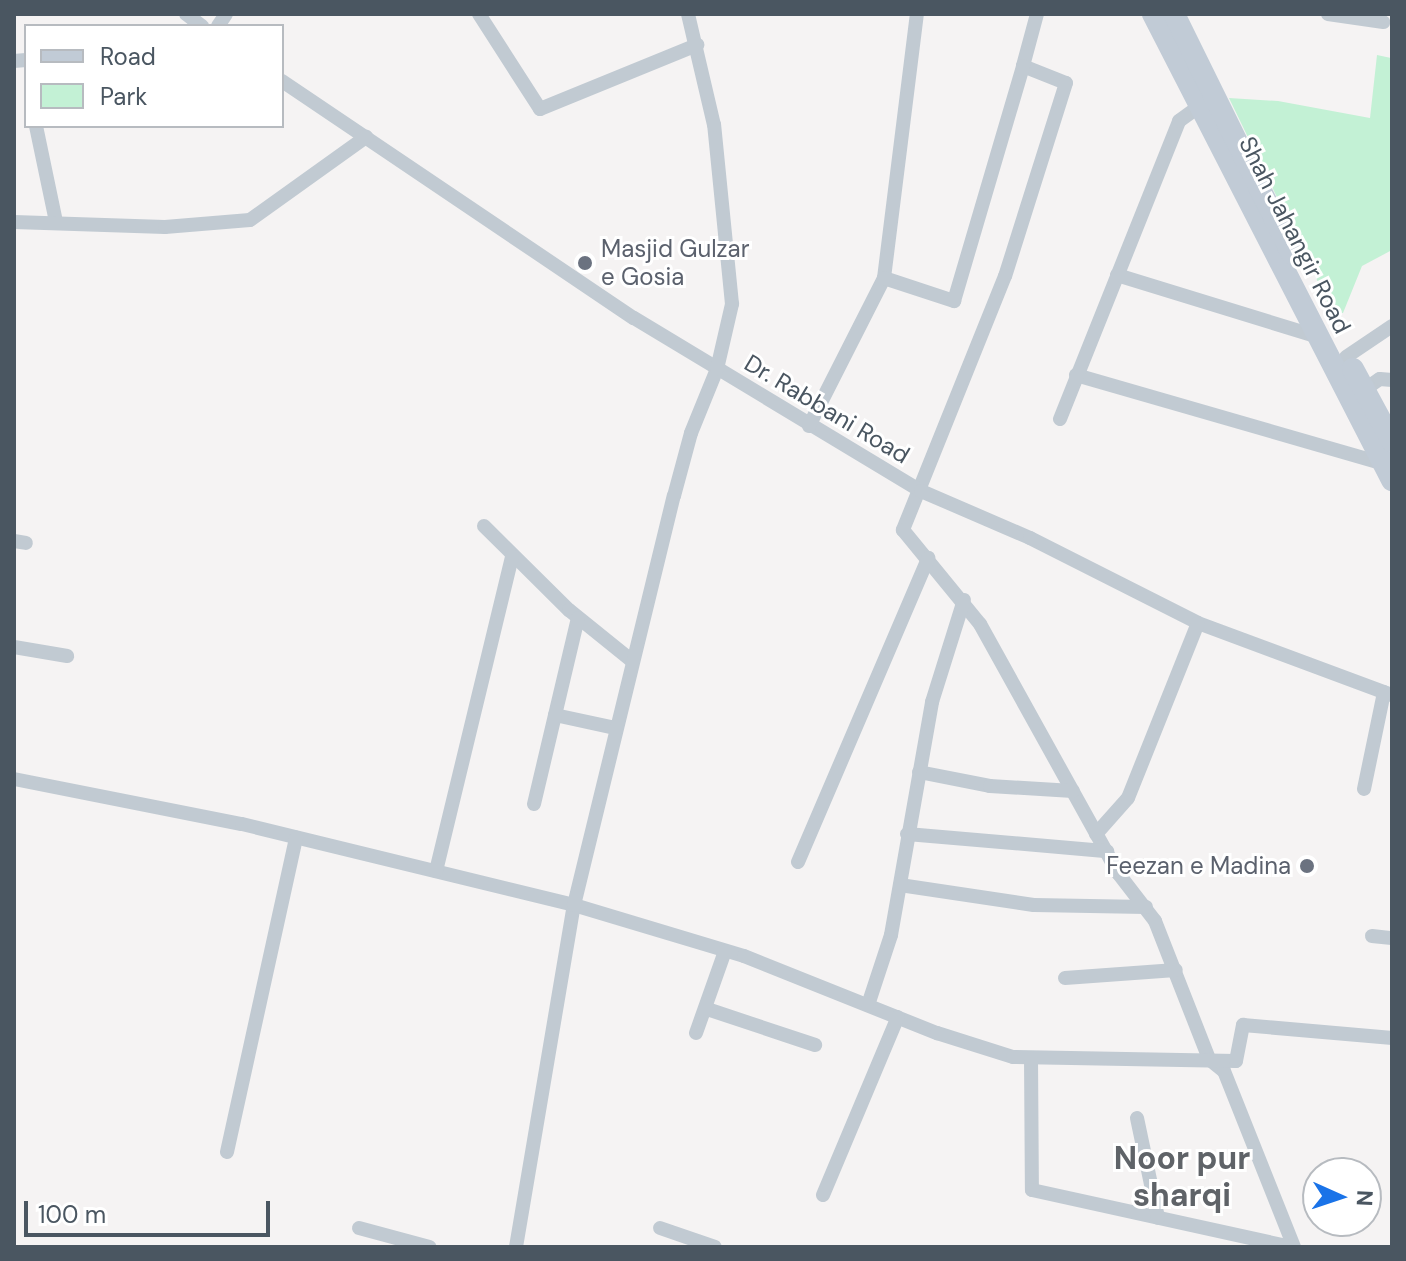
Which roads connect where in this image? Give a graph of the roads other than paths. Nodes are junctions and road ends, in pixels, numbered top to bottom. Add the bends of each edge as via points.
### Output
1 (479, 14) edge
2 (688, 14) edge
3 (917, 14) edge
4 (1037, 14) edge
5 (1153, 14) edge
6 (1174, 14) edge
7 (1328, 14) edge
8 (1383, 22) dead end
9 (697, 45) junction
10 (1023, 66) junction
11 (284, 82) edge
12 (1200, 106) junction
13 (36, 128) edge
14 (366, 137) junction
15 (14, 222) edge
16 (56, 222) junction
17 (1117, 275) junction
18 (884, 278) junction
19 (1392, 326) edge
20 (1319, 337) junction
21 (1346, 357) junction
22 (717, 369) junction
23 (1076, 375) junction
24 (1392, 380) edge
25 (1364, 390) junction
26 (1060, 419) dead end
27 (809, 426) junction
28 (1392, 441) edge
29 (1388, 472) edge
30 (921, 491) junction
31 (484, 526) dead end
32 (512, 556) junction
33 (928, 558) junction
34 (964, 600) junction
35 (578, 618) junction
36 (1198, 623) junction
37 (14, 647) edge
38 (67, 656) dead end
39 (631, 660) junction
40 (1388, 693) edge
41 (555, 715) junction
42 (615, 728) junction
43 (919, 772) junction
44 (14, 779) edge
45 (1364, 789) dead end
46 (1073, 791) junction
47 (534, 804) dead end
48 (907, 834) junction
49 (1096, 834) junction
50 (296, 837) junction
51 (1107, 851) junction
52 (798, 862) dead end
53 (436, 871) junction
54 (900, 885) junction
55 (574, 905) junction
56 (1146, 907) junction
57 (1372, 936) dead end
58 (1392, 938) edge
59 (725, 951) junction
60 (1176, 970) junction
61 (1065, 978) dead end
62 (868, 1005) junction
63 (707, 1009) junction
64 (898, 1017) junction
65 (696, 1033) dead end
66 (1392, 1038) edge
67 (815, 1045) dead end
68 (1031, 1058) junction
69 (1209, 1059) junction
70 (1137, 1118) dead end
71 (227, 1152) dead end
72 (823, 1195) dead end
73 (1158, 1218) junction
74 (359, 1228) dead end
75 (660, 1228) dead end
76 (1223, 1240) edge
77 (430, 1247) edge
78 (516, 1247) edge
79 (715, 1247) edge
80 (1293, 1247) edge

1 - 9 street via 540,109
2 - 9 street
3 - 18 street
4 - 10 street
5 - 12 street, Shah Jahangir Road
6 - 21 street, Shah Jahangir Road
7 - 8 street
9 - 22 street via 729,239 732,304
10 - 18 street via 954,301
10 - 30 street via 1066,83 1005,276
11 - 14 street, Dr. Rabbani Road
12 - 17 street via 1179,121
12 - 20 street, Shah Jahangir Road
13 - 16 street
14 - 16 street via 250,220 165,227
14 - 22 street, Dr. Rabbani Road
15 - 16 street
17 - 20 street
17 - 23 street
18 - 27 street
19 - 21 street
20 - 29 street, Shah Jahangir Road
21 - 25 street, Shah Jahangir Road
22 - 27 street, Dr. Rabbani Road
22 - 39 street via 691,433
23 - 26 street
23 - 29 street
24 - 25 street via 1380,379
25 - 28 street, Shah Jahangir Road
27 - 30 street, Dr. Rabbani Road
30 - 33 street via 903,530
30 - 36 street, Dr. Rabbani Road via 1030,538
31 - 32 street
32 - 35 street
32 - 53 street
33 - 34 street
33 - 52 street
34 - 43 street via 932,702
34 - 46 street
35 - 39 street
35 - 41 street
36 - 40 street, Dr. Rabbani Road
36 - 49 street via 1128,798
37 - 38 street
39 - 42 street
40 - 45 street
41 - 42 street
41 - 47 street
42 - 55 street
43 - 46 street via 990,786
43 - 48 street
44 - 50 street
46 - 49 street
48 - 51 street
48 - 54 street
49 - 51 street
50 - 53 street
50 - 71 street
51 - 56 street
53 - 55 street
54 - 56 street via 1034,905
54 - 62 street
55 - 59 street
55 - 78 street
56 - 60 street
57 - 58 street
59 - 62 street
59 - 63 street
60 - 61 street
60 - 69 street
62 - 64 street
63 - 65 street
63 - 67 street
64 - 68 street via 1013,1057
64 - 72 street
66 - 69 street via 1243,1025 1238,1060
68 - 69 street
68 - 73 street via 1032,1190
69 - 80 street via 1224,1071
70 - 73 street
73 - 76 street
74 - 77 street
75 - 79 street
76 - 80 street

